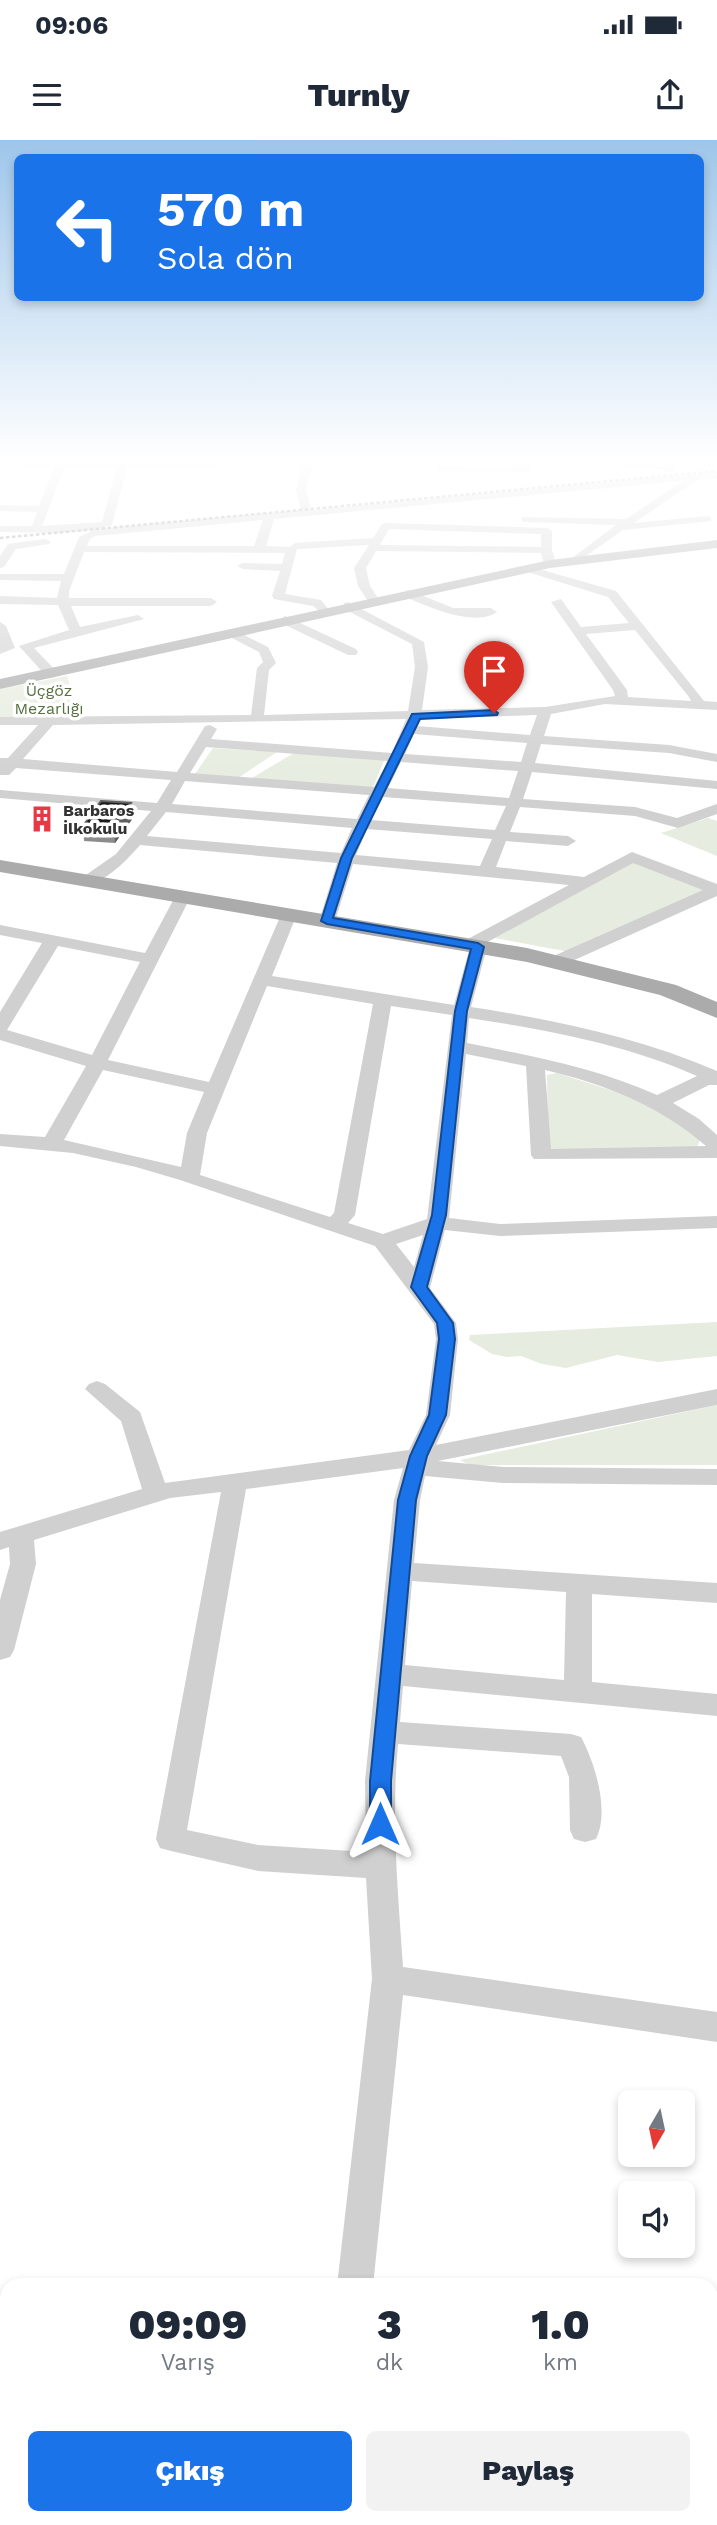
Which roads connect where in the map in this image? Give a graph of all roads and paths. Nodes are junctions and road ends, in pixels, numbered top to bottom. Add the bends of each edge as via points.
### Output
1 (72, 568) edge
2 (286, 568) edge
3 (360, 568) edge
4 (528, 569) joint
5 (0, 577) edge
6 (68, 578) junction
7 (409, 594) junction
8 (0, 600) edge
9 (374, 601) junction
10 (211, 602) dead end
11 (557, 602) dead end
12 (63, 603) junction
13 (348, 606) junction
14 (324, 611) junction
15 (491, 612) dead end
16 (138, 619) dead end
17 (285, 620) junction
18 (0, 626) edge
19 (639, 626) junction
20 (577, 631) junction
21 (76, 632) junction
22 (232, 633) junction
23 (25, 646) junction
24 (4, 649) edge
25 (352, 652) dead end
26 (52, 674) junction
27 (0, 684) edge
28 (622, 700) junction
29 (699, 706) junction
30 (717, 706) edge
31 (545, 711) junction
32 (257, 719) junction
33 (216, 720) junction
34 (0, 722) edge
35 (48, 722) junction
36 (414, 723) junction
37 (535, 739) junction
38 (202, 743) junction
39 (294, 749) junction
40 (396, 757) junction
41 (717, 758) edge
42 (6, 763) edge
43 (525, 766) junction
44 (0, 777) edge
45 (180, 777) junction
46 (715, 780) edge
47 (237, 782) junction
48 (379, 793) junction
49 (0, 794) edge
50 (514, 804) junction
51 (162, 807) junction
52 (713, 813) edge
53 (362, 824) junction
54 (501, 836) junction
55 (136, 840) junction
56 (568, 841) dead end
57 (346, 858) junction
58 (3, 870) edge
59 (486, 871) junction
60 (89, 880) junction
61 (587, 881) junction
62 (183, 896) junction
63 (289, 914) junction
64 (327, 921) junction
65 (0, 930) edge
66 (53, 940) junction
67 (474, 946) junction
68 (150, 959) junction
69 (555, 962) junction
70 (261, 981) junction
71 (383, 999) junction
72 (717, 1010) edge
73 (461, 1011) junction
74 (0, 1027) edge
75 (0, 1034) edge
76 (457, 1047) junction
77 (535, 1062) junction
78 (97, 1063) junction
79 (717, 1079) edge
80 (215, 1089) junction
81 (659, 1102) junction
82 (0, 1131) edge
83 (0, 1140) edge
84 (31, 1140) junction
85 (52, 1143) junction
86 (717, 1145) edge
87 (717, 1152) edge
88 (190, 1176) junction
89 (717, 1222) edge
90 (437, 1223) junction
91 (335, 1224) junction
92 (383, 1241) junction
93 (419, 1287) junction
94 (97, 1389) dead end
95 (717, 1397) edge
96 (417, 1461) junction
97 (717, 1477) edge
98 (235, 1482) junction
99 (156, 1494) junction
100 (10, 1538) edge
101 (400, 1571) junction
102 (579, 1583) junction
103 (717, 1593) edge
104 (0, 1650) edge
105 (390, 1674) junction
106 (578, 1692) junction
107 (717, 1705) edge
108 (385, 1732) junction
109 (585, 1830) dead end
110 (381, 1866) junction
111 (388, 1979) junction
112 (717, 2026) edge
113 (356, 2278) edge

1 - 6 street
2 - 14 street via 278,596 317,603
3 - 9 street
4 - 7 main road
4 - 19 street via 612,594
5 - 6 street
6 - 12 street
7 - 9 main road
7 - 15 street via 451,612
8 - 12 street
9 - 13 main road
10 - 12 street
11 - 20 street
12 - 21 street
13 - 14 main road
13 - 36 street via 418,642 423,664
14 - 17 main road
16 - 21 street
17 - 22 main road
17 - 25 street
18 - 24 street
19 - 20 street
19 - 29 street
20 - 28 street
21 - 23 street
22 - 26 main road
22 - 32 street via 264,650 270,663 263,668
23 - 24 street
23 - 26 street
26 - 27 main road
28 - 29 street
28 - 31 street via 592,700
29 - 30 street
31 - 36 street
31 - 37 street
32 - 33 street
32 - 36 street
33 - 35 street
33 - 38 street
34 - 35 street
35 - 42 street
36 - 37 street
36 - 40 street
37 - 41 street via 670,749
37 - 43 street
38 - 39 street
38 - 45 street
39 - 40 street
39 - 47 street
40 - 43 street
40 - 48 street
42 - 44 street
42 - 45 street
43 - 46 street
43 - 50 street
45 - 47 street
45 - 51 street
47 - 48 street
48 - 50 street
48 - 53 street
49 - 51 street
50 - 52 street via 635,812 678,824
50 - 54 street
51 - 53 street
51 - 55 street
53 - 54 street
53 - 57 street
54 - 56 street
54 - 59 street
55 - 57 street
55 - 60 street via 122,858
57 - 59 street
57 - 64 street
58 - 60 main road
59 - 61 street
60 - 62 main road
61 - 67 street
61 - 69 street via 632,857 717,890
62 - 63 main road
62 - 68 street
63 - 64 main road
63 - 70 street
64 - 67 main road
65 - 66 street
66 - 68 street
66 - 74 street
67 - 69 main road
67 - 73 street
68 - 78 street
69 - 72 main road via 668,990
70 - 71 street
70 - 80 street
71 - 73 street
71 - 91 street via 344,1214
73 - 76 street
73 - 79 street via 531,1020 603,1037
75 - 78 street
76 - 77 street
76 - 90 street
77 - 81 street
77 - 87 street via 541,1155
78 - 80 street
78 - 85 street
79 - 81 street
80 - 88 street via 197,1133
81 - 86 street
82 - 84 street
83 - 84 street
84 - 85 street
85 - 88 street
88 - 91 street
89 - 90 street via 500,1230
90 - 92 street
90 - 93 street
91 - 92 street
92 - 93 street
93 - 96 street via 445,1323 447,1339 438,1415
94 - 99 street via 132,1418
95 - 96 street
96 - 97 street via 503,1475
96 - 98 street
96 - 101 street via 407,1500
98 - 99 street
98 - 110 street via 171,1839 258,1858
99 - 100 street
100 - 104 street via 23,1564
101 - 102 street
101 - 105 street
102 - 103 street
102 - 106 street
105 - 106 street
105 - 108 street
106 - 107 street
108 - 109 street via 571,1745 584,1777
108 - 110 street via 380,1781
110 - 111 street
111 - 112 street
111 - 113 street

